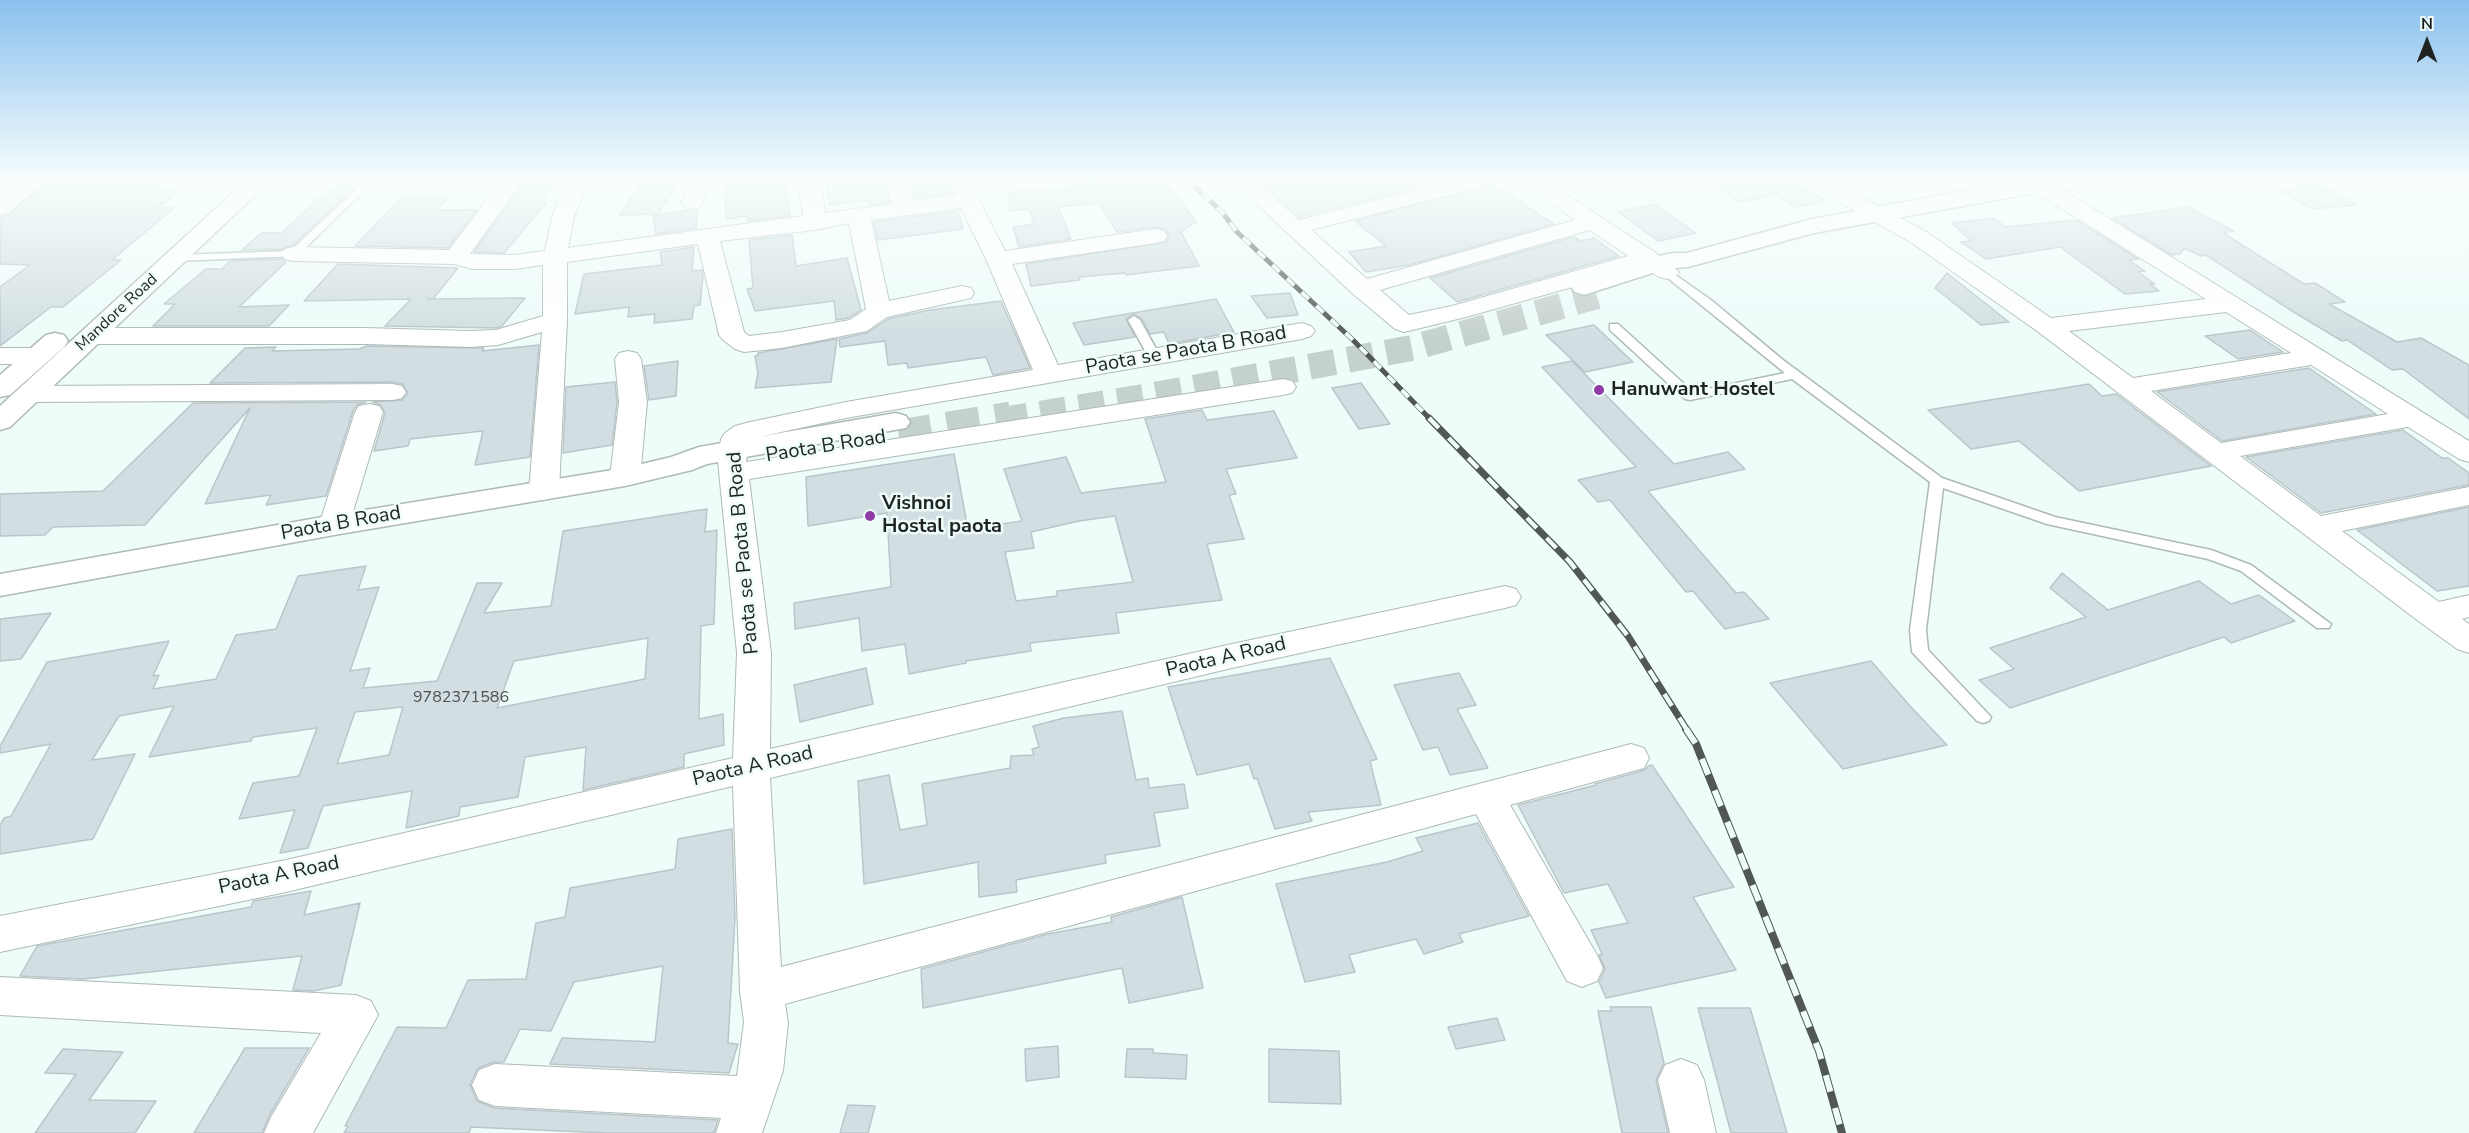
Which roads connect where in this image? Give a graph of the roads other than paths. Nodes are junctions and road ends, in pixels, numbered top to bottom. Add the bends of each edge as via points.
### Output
1 (173, 233) edge
2 (204, 233) edge
3 (315, 233) edge
4 (474, 233) edge
5 (560, 233) edge
6 (740, 233) edge
7 (862, 233) edge
8 (986, 233) edge
9 (1299, 233) edge
10 (1556, 233) edge
11 (1613, 233) edge
12 (1785, 233) edge
13 (1911, 233) edge
14 (2116, 233) edge
15 (1156, 236) dead end
16 (708, 237) junction
17 (293, 254) junction
18 (456, 257) junction
19 (555, 257) junction
20 (177, 258) junction
21 (998, 259) junction
22 (1665, 263) junction
23 (1361, 288) junction
24 (1591, 291) tunnel mouth
25 (962, 293) dead end
26 (2229, 304) junction
27 (879, 311) junction
28 (555, 320) junction
29 (1134, 320) dead end
30 (2046, 326) junction
31 (1614, 327) dead end
32 (1302, 331) dead end
33 (93, 336) junction
34 (0, 356) edge
35 (38, 356) junction
36 (1154, 356) junction
37 (2315, 357) junction
38 (628, 359) dead end
39 (1049, 375) junction
40 (1794, 375) junction
41 (1283, 387) dead end
42 (2127, 387) junction
43 (0, 389) edge
44 (393, 392) dead end
45 (30, 394) junction
46 (369, 412) dead end
47 (2413, 418) junction
48 (0, 422) edge
49 (897, 429) tunnel mouth
50 (2217, 452) junction
51 (2469, 453) edge
52 (732, 461) junction
53 (625, 477) junction
54 (1937, 481) junction
55 (544, 491) junction
56 (2469, 496) edge
57 (334, 525) junction
58 (2317, 526) junction
59 (0, 585) edge
60 (1505, 597) dead end
61 (2469, 606) edge
62 (2433, 615) junction
63 (2323, 624) dead end
64 (2469, 641) edge
65 (1983, 717) dead end
66 (1631, 758) dead end
67 (751, 768) junction
68 (1486, 797) junction
69 (0, 934) edge
70 (1582, 968) dead end
71 (761, 992) junction
72 (0, 996) edge
73 (1681, 1080) dead end
74 (495, 1085) dead end
75 (745, 1115) edge
76 (287, 1133) edge
77 (1693, 1133) edge

1 - 35 main road, Mandore Road
2 - 20 main road, Mandore Road
3 - 17 lane
4 - 18 street
5 - 19 street
6 - 16 street
7 - 27 street
8 - 21 street
9 - 23 street
10 - 23 street
11 - 22 street
12 - 22 main road
13 - 30 street
14 - 26 street
15 - 21 street
16 - 19 street
16 - 27 street via 732,335 744,344 858,326
17 - 18 street
17 - 20 lane
18 - 19 street via 472,262
19 - 28 street
20 - 33 main road, Mandore Road
21 - 39 street
22 - 23 street via 1404,324
22 - 24 main road
22 - 40 lane
25 - 27 street
26 - 30 street
26 - 37 street
28 - 33 street via 498,337 470,339
28 - 55 street
29 - 36 lane
30 - 42 street
31 - 40 lane via 1690,396
32 - 36 street, Paota se Paota B Road
33 - 45 main road, Mandore Road
34 - 35 street
35 - 43 main road, Mandore Road
36 - 39 street, Paota se Paota B Road
37 - 42 street
37 - 47 street
38 - 53 street via 633,402
39 - 52 street, Paota se Paota B Road via 846,410 745,432 735,439
40 - 54 lane
41 - 52 street via 946,438
42 - 50 street
44 - 45 street
45 - 48 main road, Mandore Road
46 - 57 street
47 - 50 street
47 - 51 street
49 - 52 main road, Paota B Road
50 - 58 street
52 - 53 main road, Paota B Road via 681,464
52 - 67 street, Paota se Paota B Road via 754,653
53 - 55 main road, Paota B Road
54 - 63 lane via 2052,521 2211,555 2246,568
54 - 65 lane via 1918,630 1920,652
55 - 57 main road, Paota B Road
56 - 58 street
57 - 59 main road, Paota B Road
58 - 62 street
60 - 67 street, Paota A Road
61 - 62 street
62 - 64 street
66 - 68 street
67 - 69 street, Paota A Road via 286,876
67 - 71 street, Paota se Paota B Road
68 - 70 street
68 - 71 street
71 - 75 street, Paota se Paota B Road via 766,1022 761,1071
72 - 76 street via 356,1015
73 - 77 street
74 - 75 street

